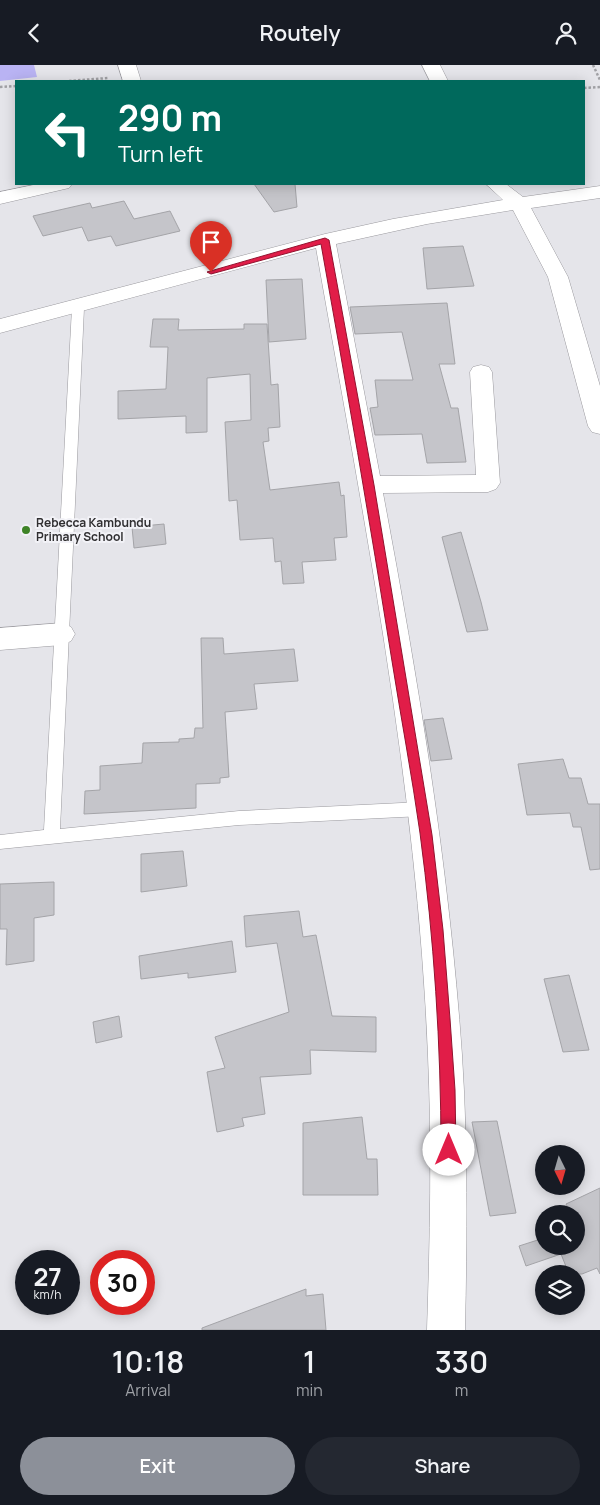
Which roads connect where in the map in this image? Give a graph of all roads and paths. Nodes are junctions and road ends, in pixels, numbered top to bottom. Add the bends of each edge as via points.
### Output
1 (431, 65) edge
2 (593, 65) edge
3 (130, 74) edge
4 (78, 80) edge
5 (439, 80) edge
6 (600, 80) edge
7 (15, 85) edge
8 (0, 87) edge
9 (600, 87) edge
10 (585, 88) edge
11 (58, 185) edge
12 (497, 185) edge
13 (600, 191) edge
14 (0, 198) edge
15 (519, 204) junction
16 (325, 240) junction
17 (78, 308) junction
18 (0, 327) edge
19 (481, 372) dead end
20 (600, 426) edge
21 (369, 485) junction
22 (62, 634) junction
23 (0, 639) edge
24 (422, 809) junction
25 (52, 837) junction
26 (0, 842) edge
27 (446, 1330) edge

1 - 5 street
2 - 6 path
3 - 4 path
7 - 8 path
9 - 10 path
11 - 14 street
12 - 15 street
13 - 15 street
15 - 16 street
15 - 20 street via 558,277
16 - 17 street
16 - 21 street
17 - 18 street
17 - 22 lane
19 - 21 street via 488,483
21 - 24 street
22 - 23 street
22 - 25 lane
24 - 25 lane via 239,818
24 - 27 street via 437,930 448,1090 450,1268
25 - 26 lane

